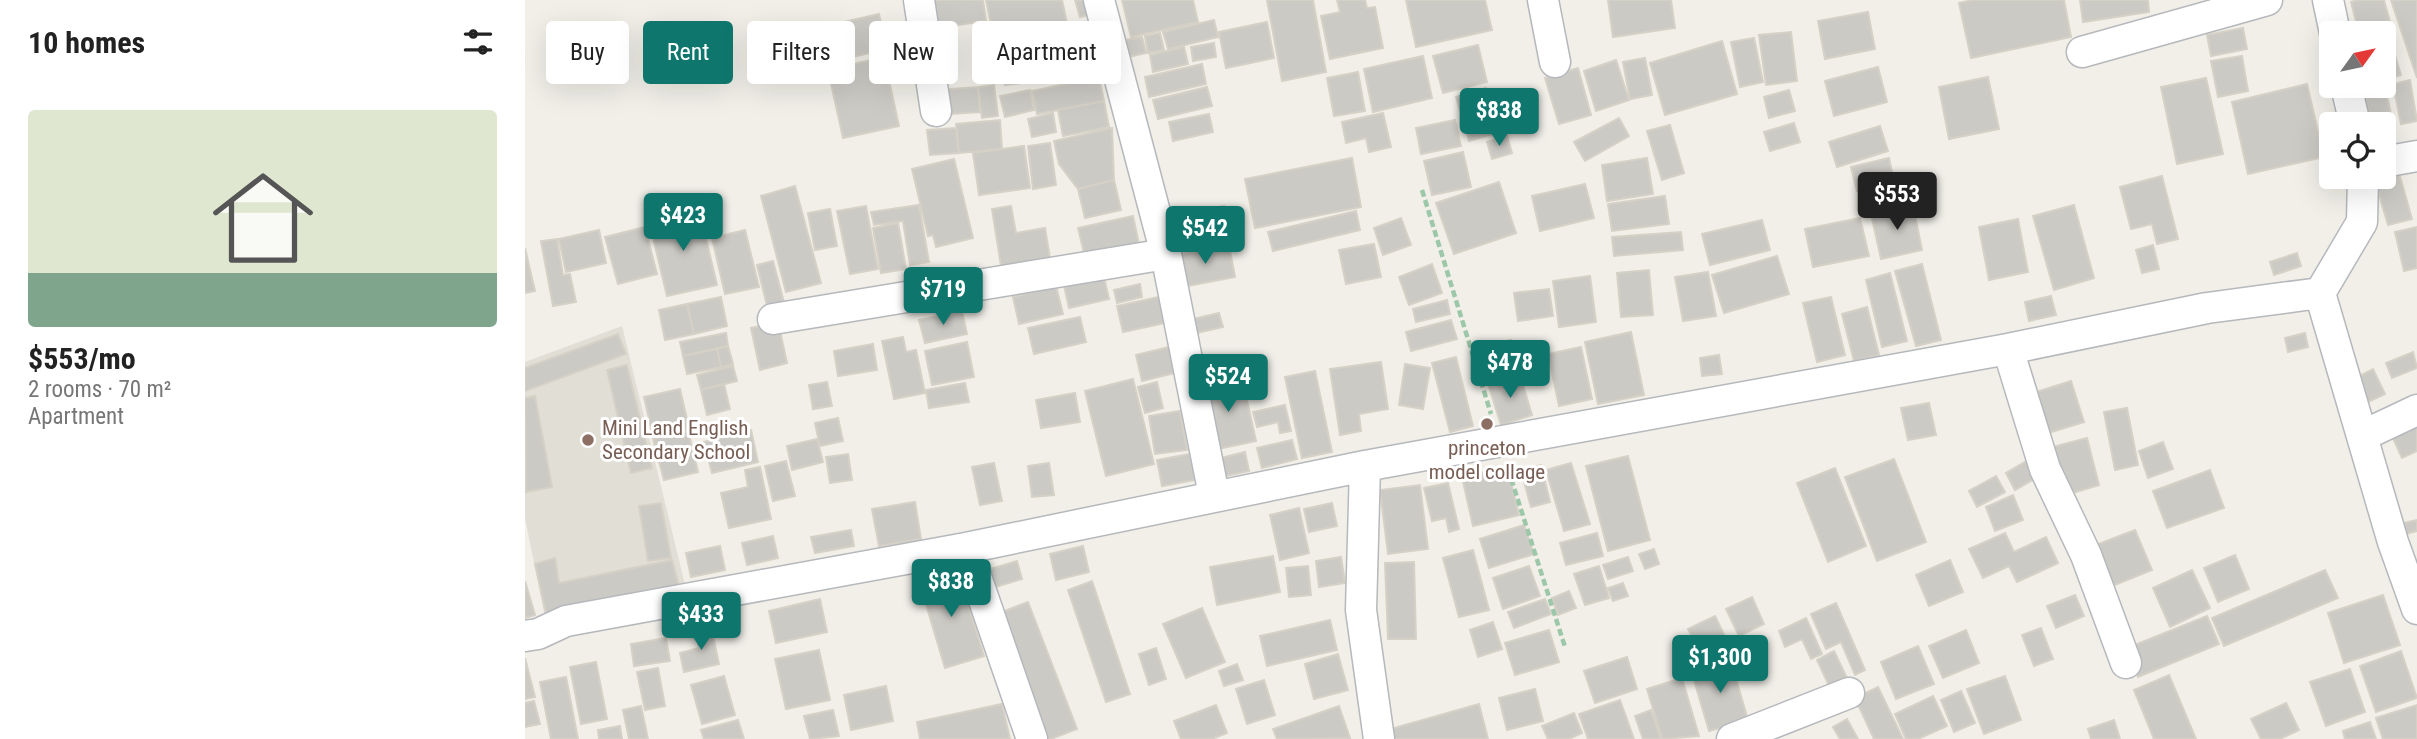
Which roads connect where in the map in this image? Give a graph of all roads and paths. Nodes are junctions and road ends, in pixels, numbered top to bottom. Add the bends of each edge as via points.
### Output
1 (919, 0) edge
2 (1099, 0) edge
3 (1543, 0) edge
4 (2267, 0) edge
5 (2328, 0) edge
6 (2332, 21) edge
7 (2082, 52) dead end
8 (1555, 62) dead end
9 (936, 111) dead end
10 (2417, 156) edge
11 (2396, 160) edge
12 (2364, 189) edge
13 (1165, 254) junction
14 (2320, 293) junction
15 (773, 319) dead end
16 (2008, 349) junction
17 (2417, 410) edge
18 (2362, 436) junction
19 (1365, 466) junction
20 (1214, 495) junction
21 (966, 548) junction
22 (2417, 609) edge
23 (525, 636) edge
24 (2126, 663) dead end
25 (1849, 693) dead end
26 (1032, 739) edge
27 (1380, 739) edge
28 (1732, 739) edge

1 - 9 street
2 - 13 street
3 - 8 street
4 - 7 street
5 - 6 street
10 - 11 street
12 - 14 street via 2363,222
13 - 15 street
13 - 20 street
14 - 16 street via 2207,308
14 - 18 street
16 - 19 street
16 - 24 street via 2045,470 2086,555
17 - 18 street
18 - 22 street
19 - 20 street
19 - 27 street via 1361,610
20 - 21 street via 1110,521
21 - 23 street via 566,621
21 - 26 street
25 - 28 street

